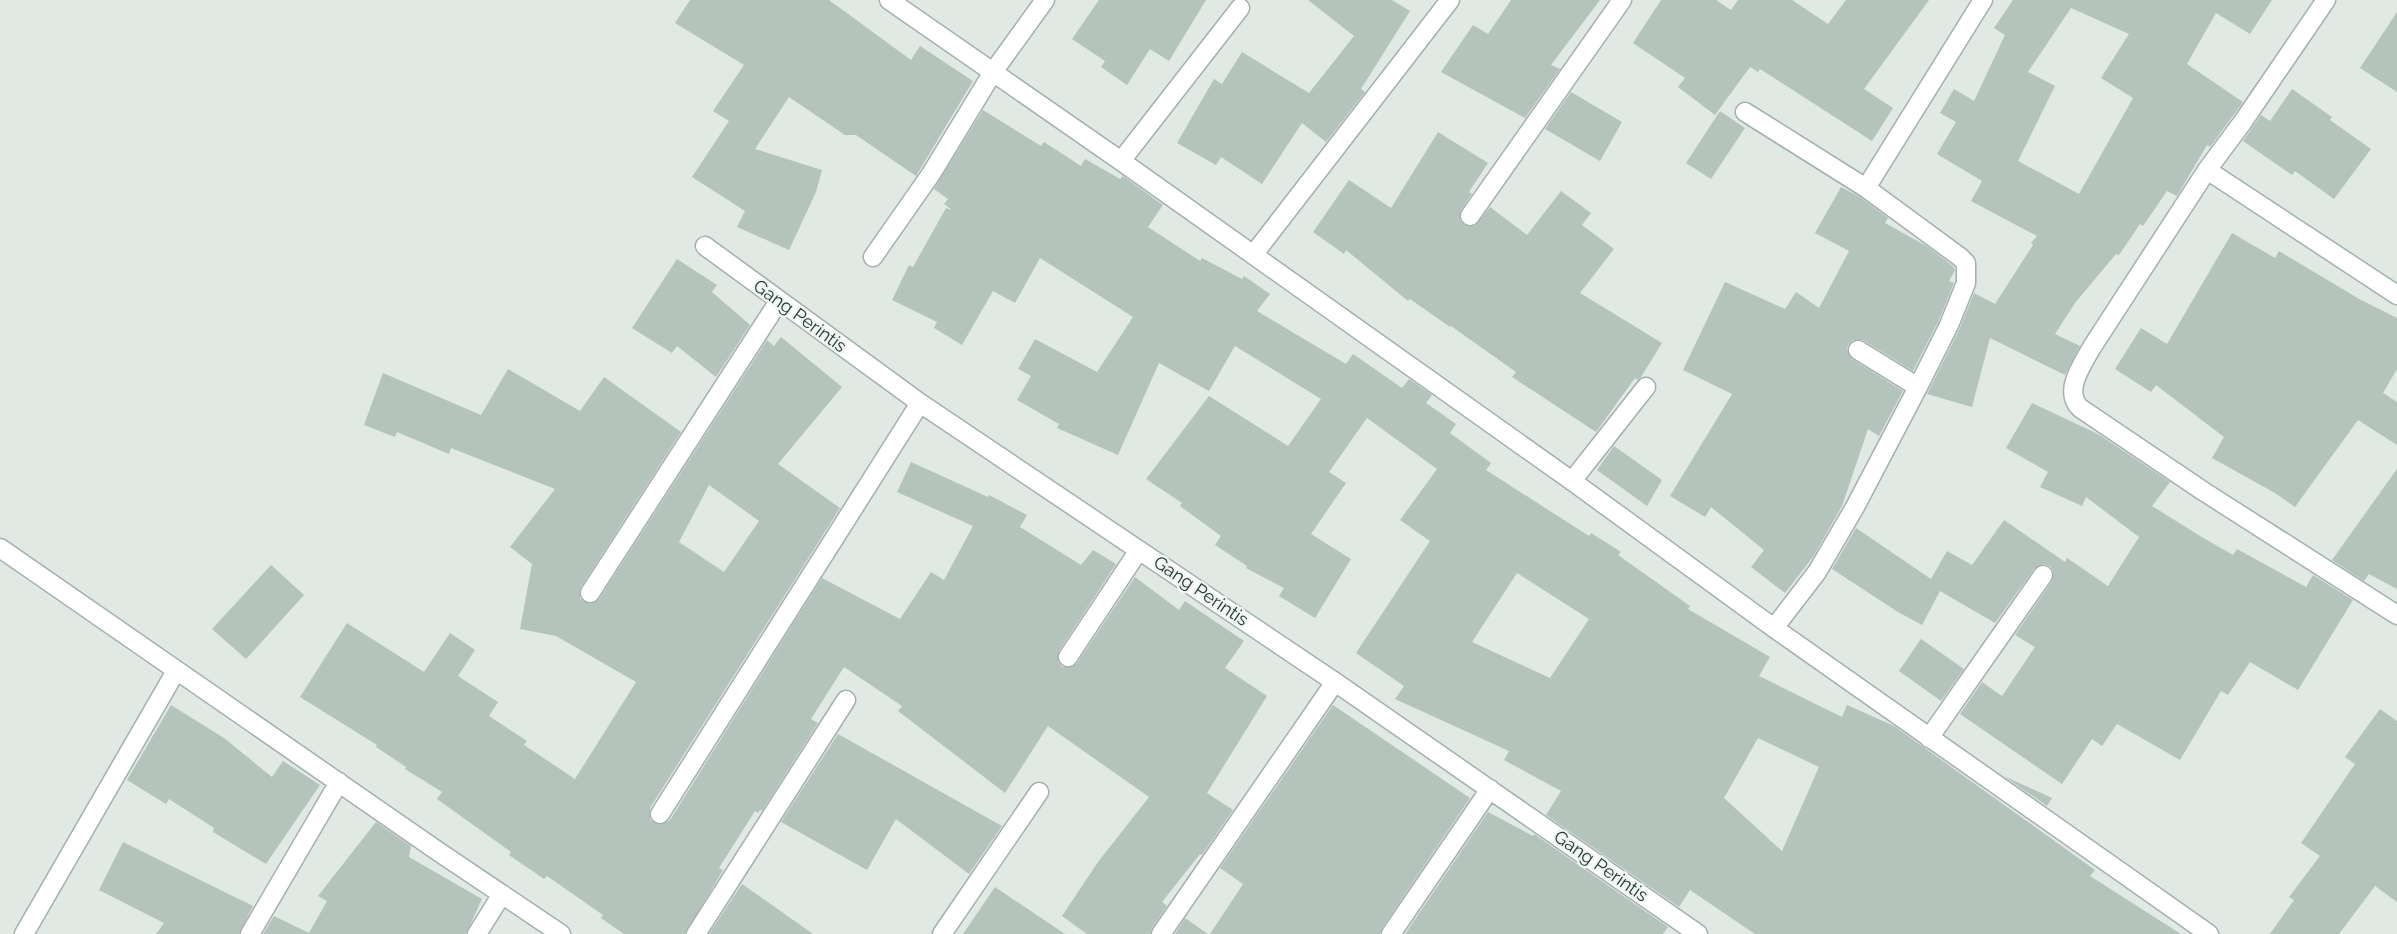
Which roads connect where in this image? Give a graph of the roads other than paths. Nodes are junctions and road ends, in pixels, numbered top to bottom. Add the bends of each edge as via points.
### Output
1 (889, 0) edge
2 (1045, 0) edge
3 (1450, 0) edge
4 (1622, 0) edge
5 (1983, 0) edge
6 (2326, 0) edge
7 (1240, 8) dead end
8 (993, 72) junction
9 (1745, 112) dead end
10 (1121, 160) junction
11 (2207, 170) junction
12 (1866, 188) junction
13 (1470, 216) dead end
14 (705, 246) dead end
15 (1253, 255) junction
16 (873, 257) dead end
17 (2397, 295) edge
18 (778, 301) junction
19 (1858, 350) dead end
20 (1646, 387) dead end
21 (1918, 387) junction
22 (920, 403) junction
23 (1572, 481) junction
24 (0, 548) edge
25 (1139, 550) junction
26 (2043, 575) dead end
27 (590, 593) dead end
28 (2397, 615) edge
29 (1774, 628) junction
30 (1068, 657) dead end
31 (176, 671) junction
32 (1335, 682) junction
33 (846, 700) dead end
34 (1929, 738) junction
35 (339, 782) junction
36 (1490, 789) junction
37 (1039, 792) dead end
38 (660, 814) dead end
39 (502, 894) junction
40 (24, 934) edge
41 (250, 934) edge
42 (477, 934) edge
43 (561, 934) edge
44 (696, 934) edge
45 (942, 934) edge
46 (1161, 934) edge
47 (1391, 934) edge
48 (1698, 934) edge
49 (2209, 934) edge

1 - 8 street
2 - 8 street
3 - 15 street
4 - 13 street
5 - 12 street
6 - 11 street
7 - 10 street
8 - 10 street
8 - 16 street via 931,174
9 - 12 street
10 - 15 street
11 - 17 street
11 - 28 street via 2092,347 2074,385 2073,401 2203,491
12 - 21 street via 1966,263 1966,284
14 - 18 street, Gang Perintis
15 - 23 street
18 - 22 street, Gang Perintis
18 - 27 street
19 - 21 street
20 - 23 street
21 - 29 street via 1817,572
22 - 25 street, Gang Perintis
22 - 38 street
23 - 29 street
24 - 31 street
25 - 30 street
25 - 32 street, Gang Perintis
26 - 34 street
29 - 34 street
31 - 35 street
31 - 40 street
32 - 36 street, Gang Perintis
32 - 46 street
33 - 44 street
34 - 49 street
35 - 39 street
35 - 41 street
36 - 47 street
36 - 48 street, Gang Perintis
37 - 45 street
39 - 42 street
39 - 43 street

